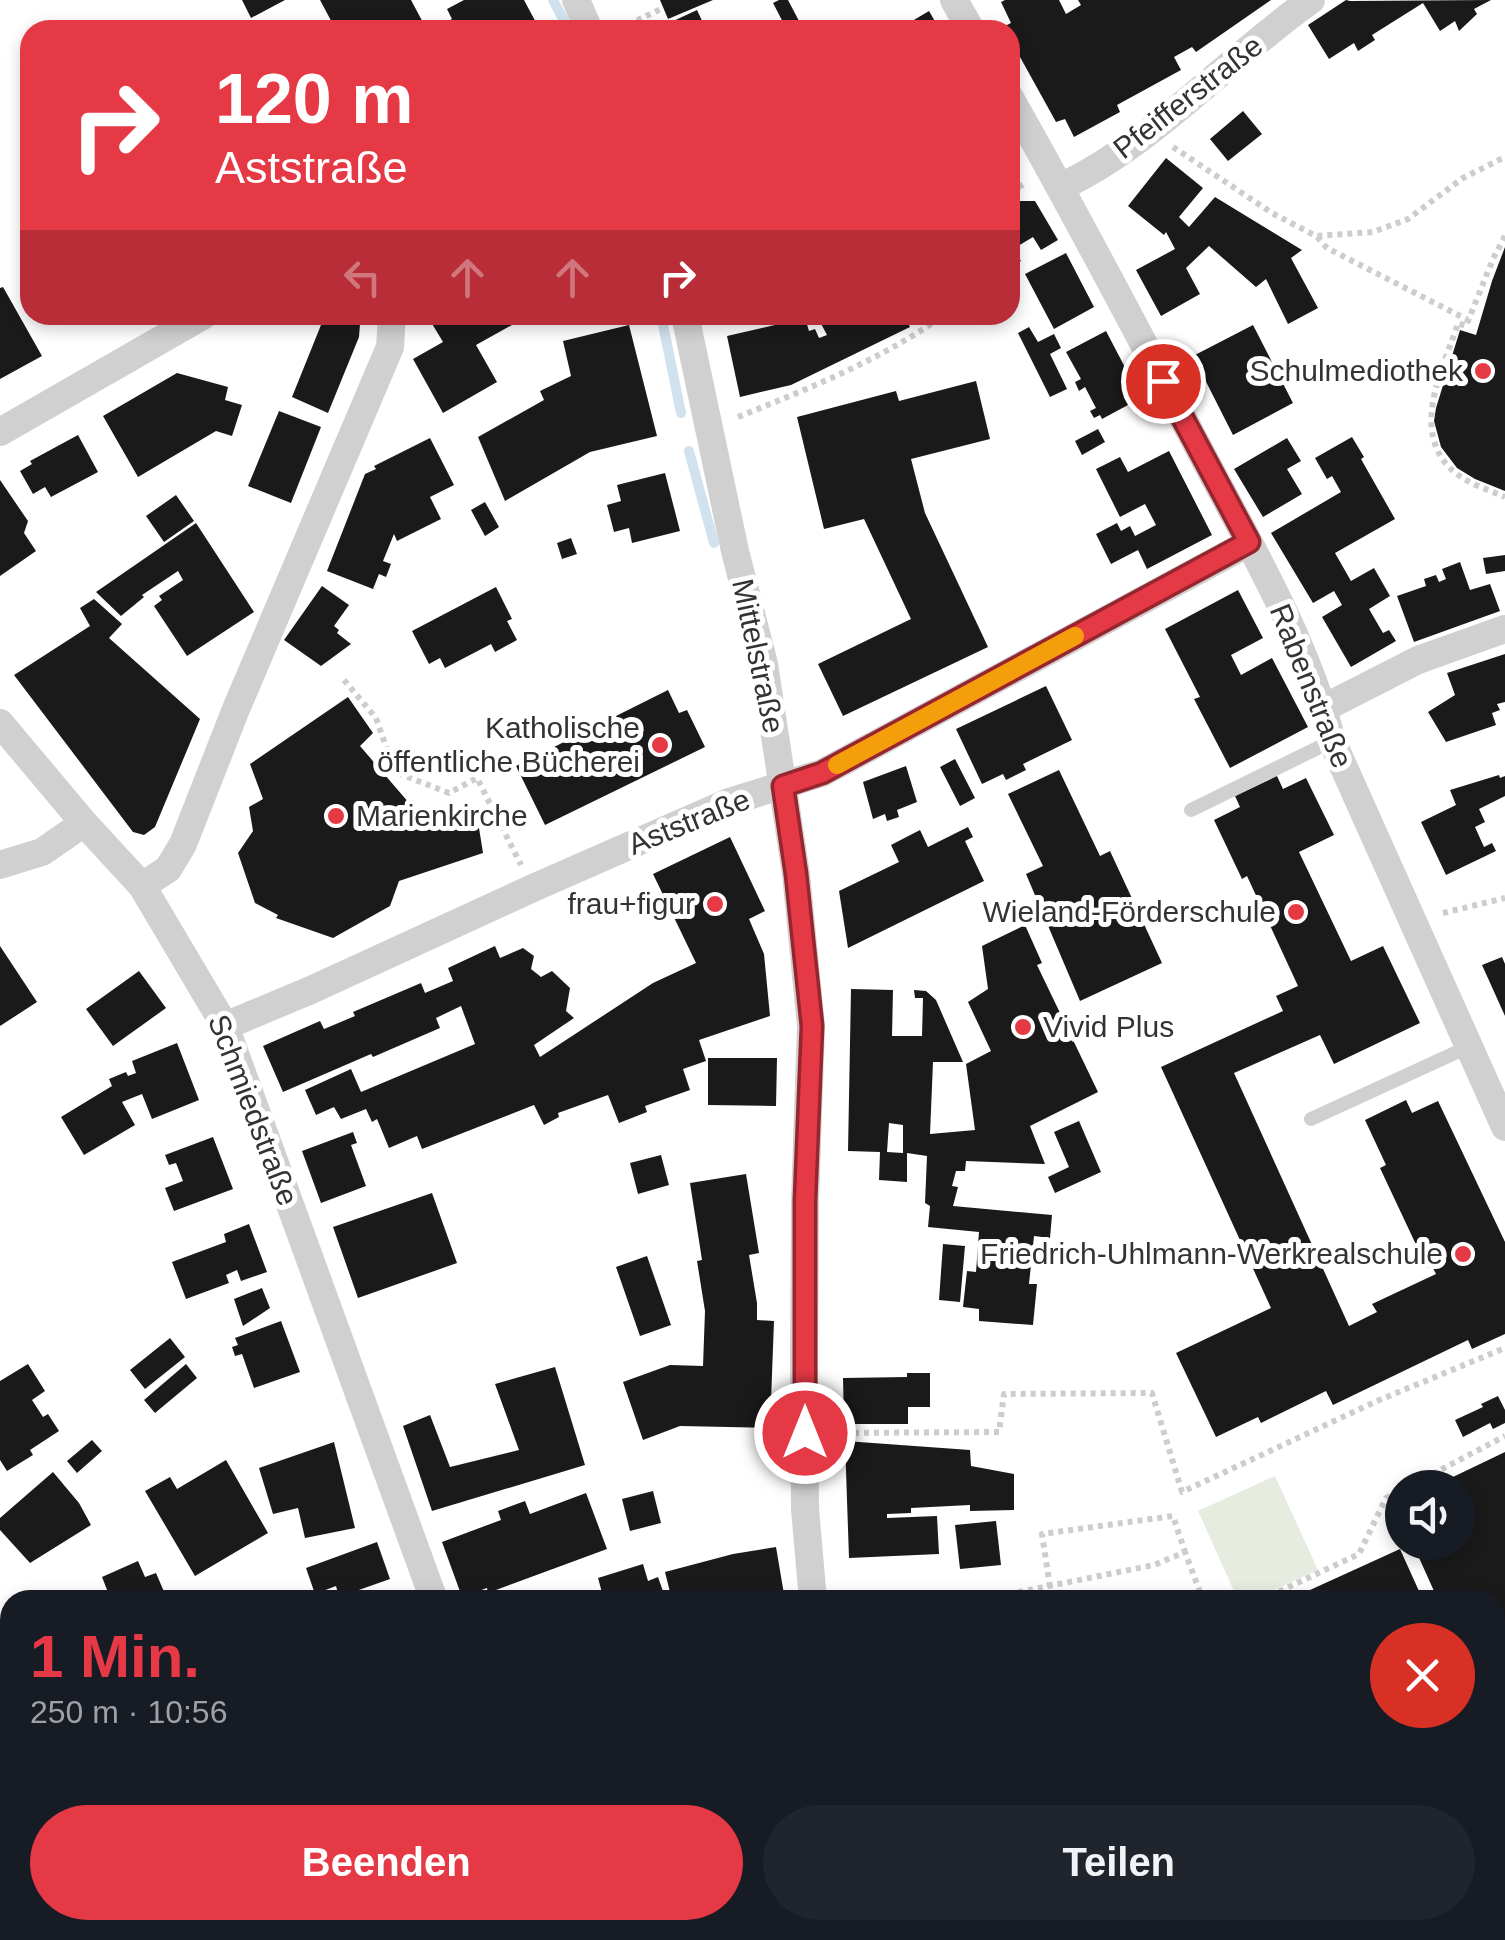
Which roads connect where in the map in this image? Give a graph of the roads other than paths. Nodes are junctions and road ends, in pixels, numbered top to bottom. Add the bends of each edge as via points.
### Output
1 (1311, 0) edge
2 (1020, 116) edge
3 (1060, 188) junction
4 (187, 325) edge
5 (391, 325) edge
6 (687, 325) edge
7 (0, 432) edge
8 (1249, 542) junction
9 (1505, 629) edge
10 (1324, 708) junction
11 (0, 723) edge
12 (1332, 741) junction
13 (783, 786) junction
14 (1191, 810) dead end
15 (84, 824) junction
16 (0, 866) edge
17 (142, 886) junction
18 (224, 1026) junction
19 (1468, 1047) junction
20 (1311, 1119) dead end
21 (1505, 1128) edge
22 (430, 1590) edge
23 (812, 1590) edge

1 - 3 street, Pfeifferstraße via 1155,128
2 - 3 street, Rabenstraße
3 - 8 street, Rabenstraße
4 - 7 street
5 - 17 street via 390,346 183,844 168,869
6 - 13 street, Mittelstraße via 764,664
8 - 10 street, Rabenstraße
8 - 13 street, Aststraße via 822,773
9 - 10 street via 1418,660
10 - 12 street, Rabenstraße
11 - 15 street, Schmiedstraße
12 - 14 lane
12 - 19 street, Rabenstraße
13 - 18 street, Aststraße via 729,802
13 - 23 street, Mittelstraße via 812,1026 805,1509
15 - 16 street via 42,852
15 - 17 street, Schmiedstraße
17 - 18 street, Schmiedstraße
18 - 22 street, Schmiedstraße
19 - 20 lane
19 - 21 street, Rabenstraße

